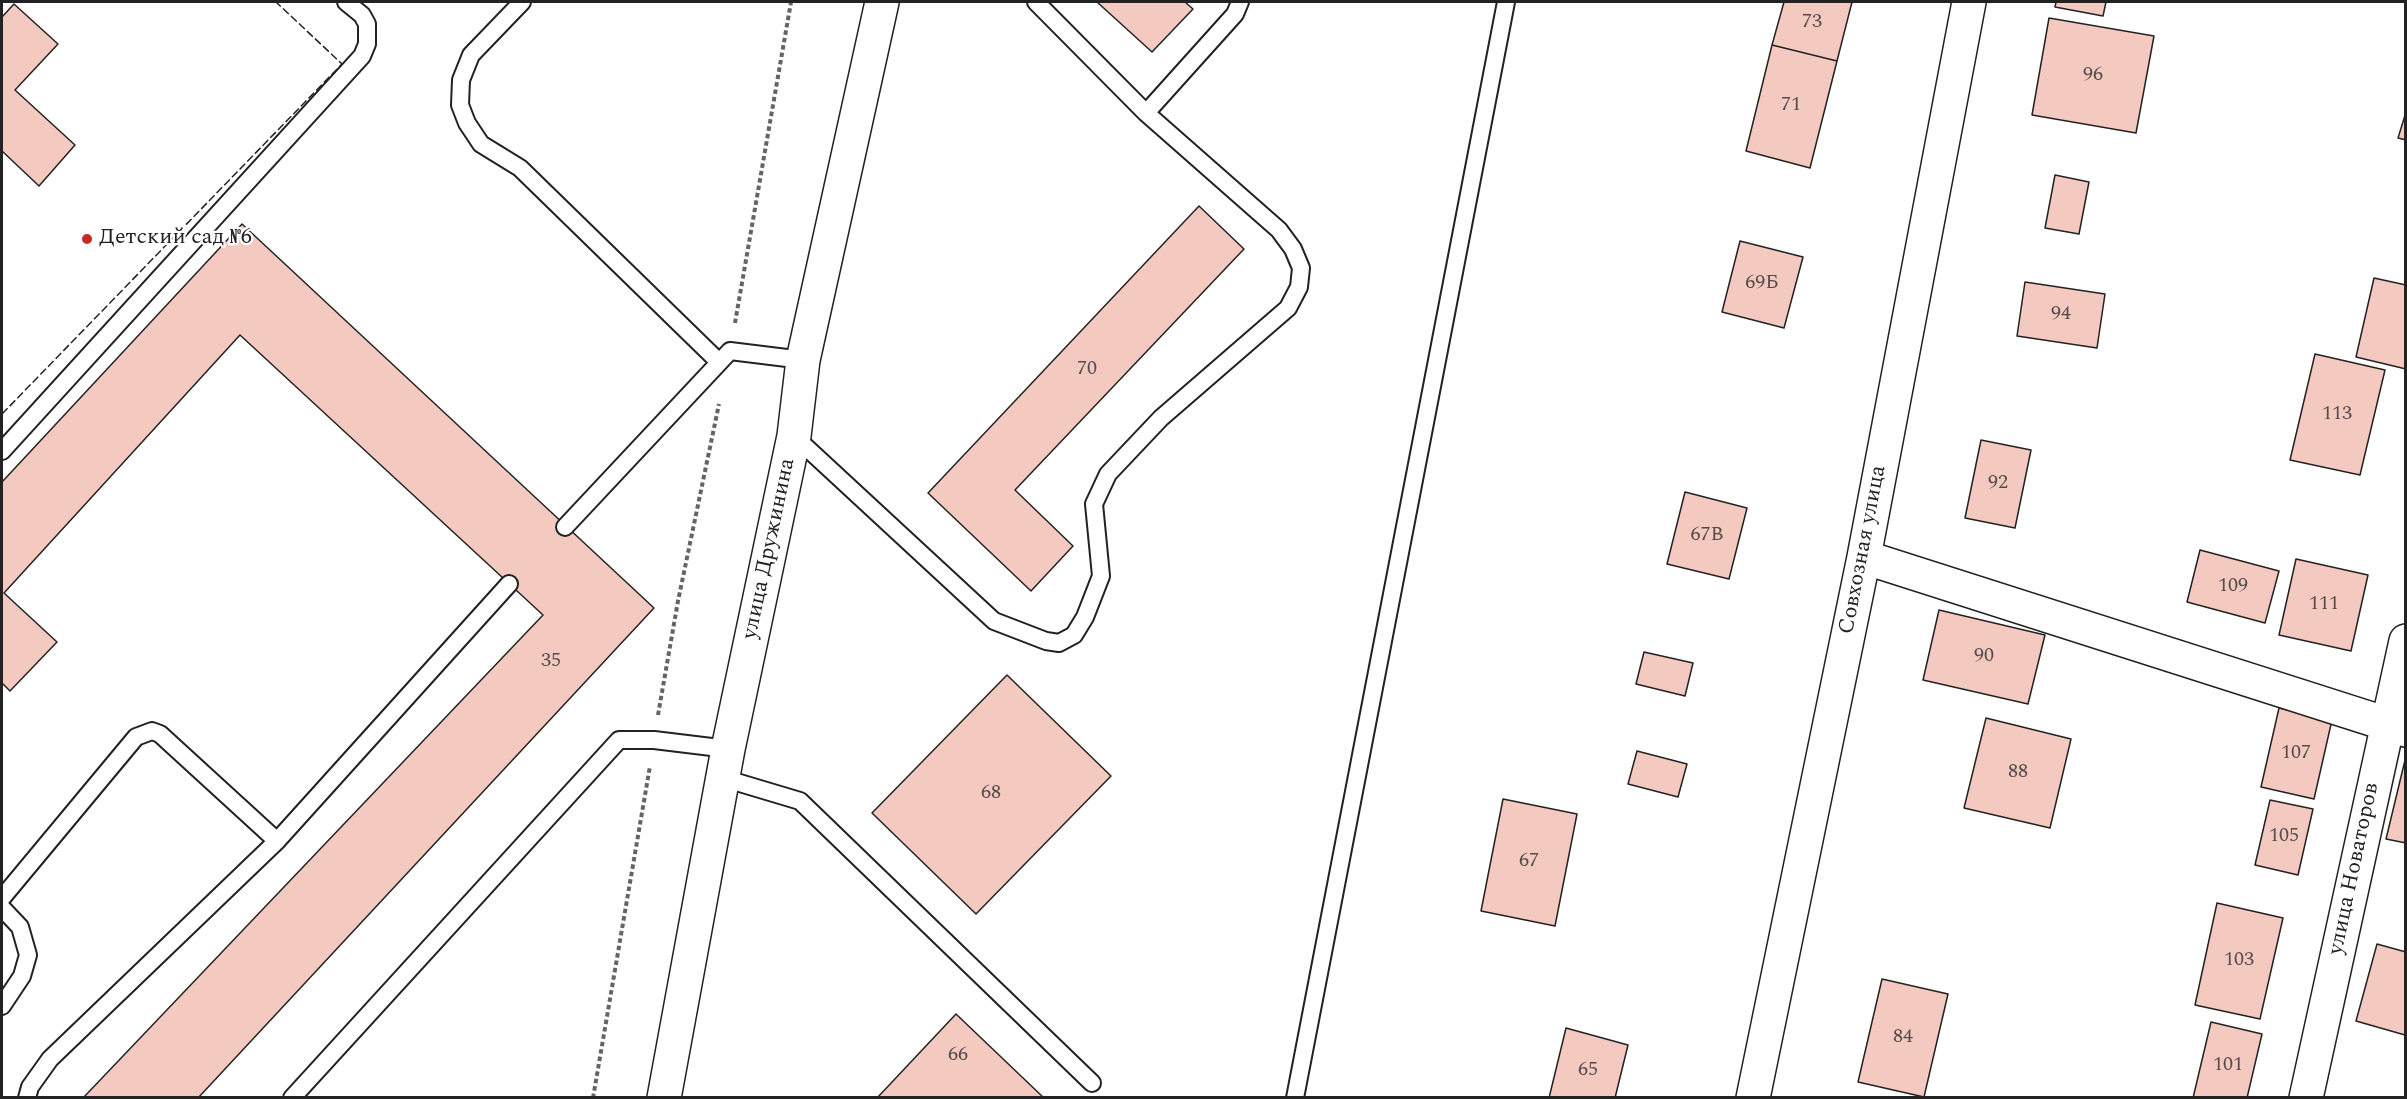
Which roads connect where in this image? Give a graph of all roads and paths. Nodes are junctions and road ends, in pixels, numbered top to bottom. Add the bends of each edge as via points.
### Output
1 (346, 2) edge
2 (522, 2) edge
3 (791, 2) edge
4 (882, 2) edge
5 (1036, 2) edge
6 (1240, 2) edge
7 (1506, 2) edge
8 (1969, 2) edge
9 (1146, 113) junction
10 (725, 356) junction
11 (803, 360) junction
12 (794, 436) junction
13 (2, 451) edge
14 (565, 527) dead end
15 (1864, 557) junction
16 (509, 584) dead end
17 (2406, 641) edge
18 (2396, 728) edge
19 (654, 740) junction
20 (725, 763) junction
21 (277, 841) junction
22 (2, 898) edge
23 (2, 908) edge
24 (2, 1006) edge
25 (1092, 1083) dead end
26 (27, 1098) edge
27 (292, 1098) edge
28 (594, 1098) edge
29 (664, 1098) edge
30 (1295, 1098) edge
31 (1753, 1098) edge
32 (2306, 1098) edge

1 - 13 lane via 367,24 367,44 362,56
2 - 10 lane via 471,55 461,80 459,105 467,123 481,144 520,168
3 - 10 path
4 - 11 street, улица Дружинина
5 - 9 lane
6 - 9 lane via 1234,14
7 - 30 lane
8 - 15 street, Совхозная улица
9 - 12 lane via 1279,230 1301,268 1299,287 1288,308 1161,418 1108,474 1094,504 1101,576 1074,635 1059,643 1046,641 994,621
10 - 11 lane
10 - 14 lane
10 - 19 path
11 - 12 street, улица Дружинина
12 - 20 street, улица Дружинина
15 - 18 street
15 - 31 street, Совхозная улица
16 - 21 lane
17 - 18 street, улица Новаторов
18 - 32 street, улица Новаторов
19 - 20 lane
19 - 27 lane via 619,740
19 - 28 path
20 - 25 lane via 800,801
20 - 29 street, улица Дружинина
21 - 22 lane via 160,734 152,731 136,738
21 - 26 lane via 50,1059 30,1087
23 - 24 lane via 20,927 28,955 22,976

